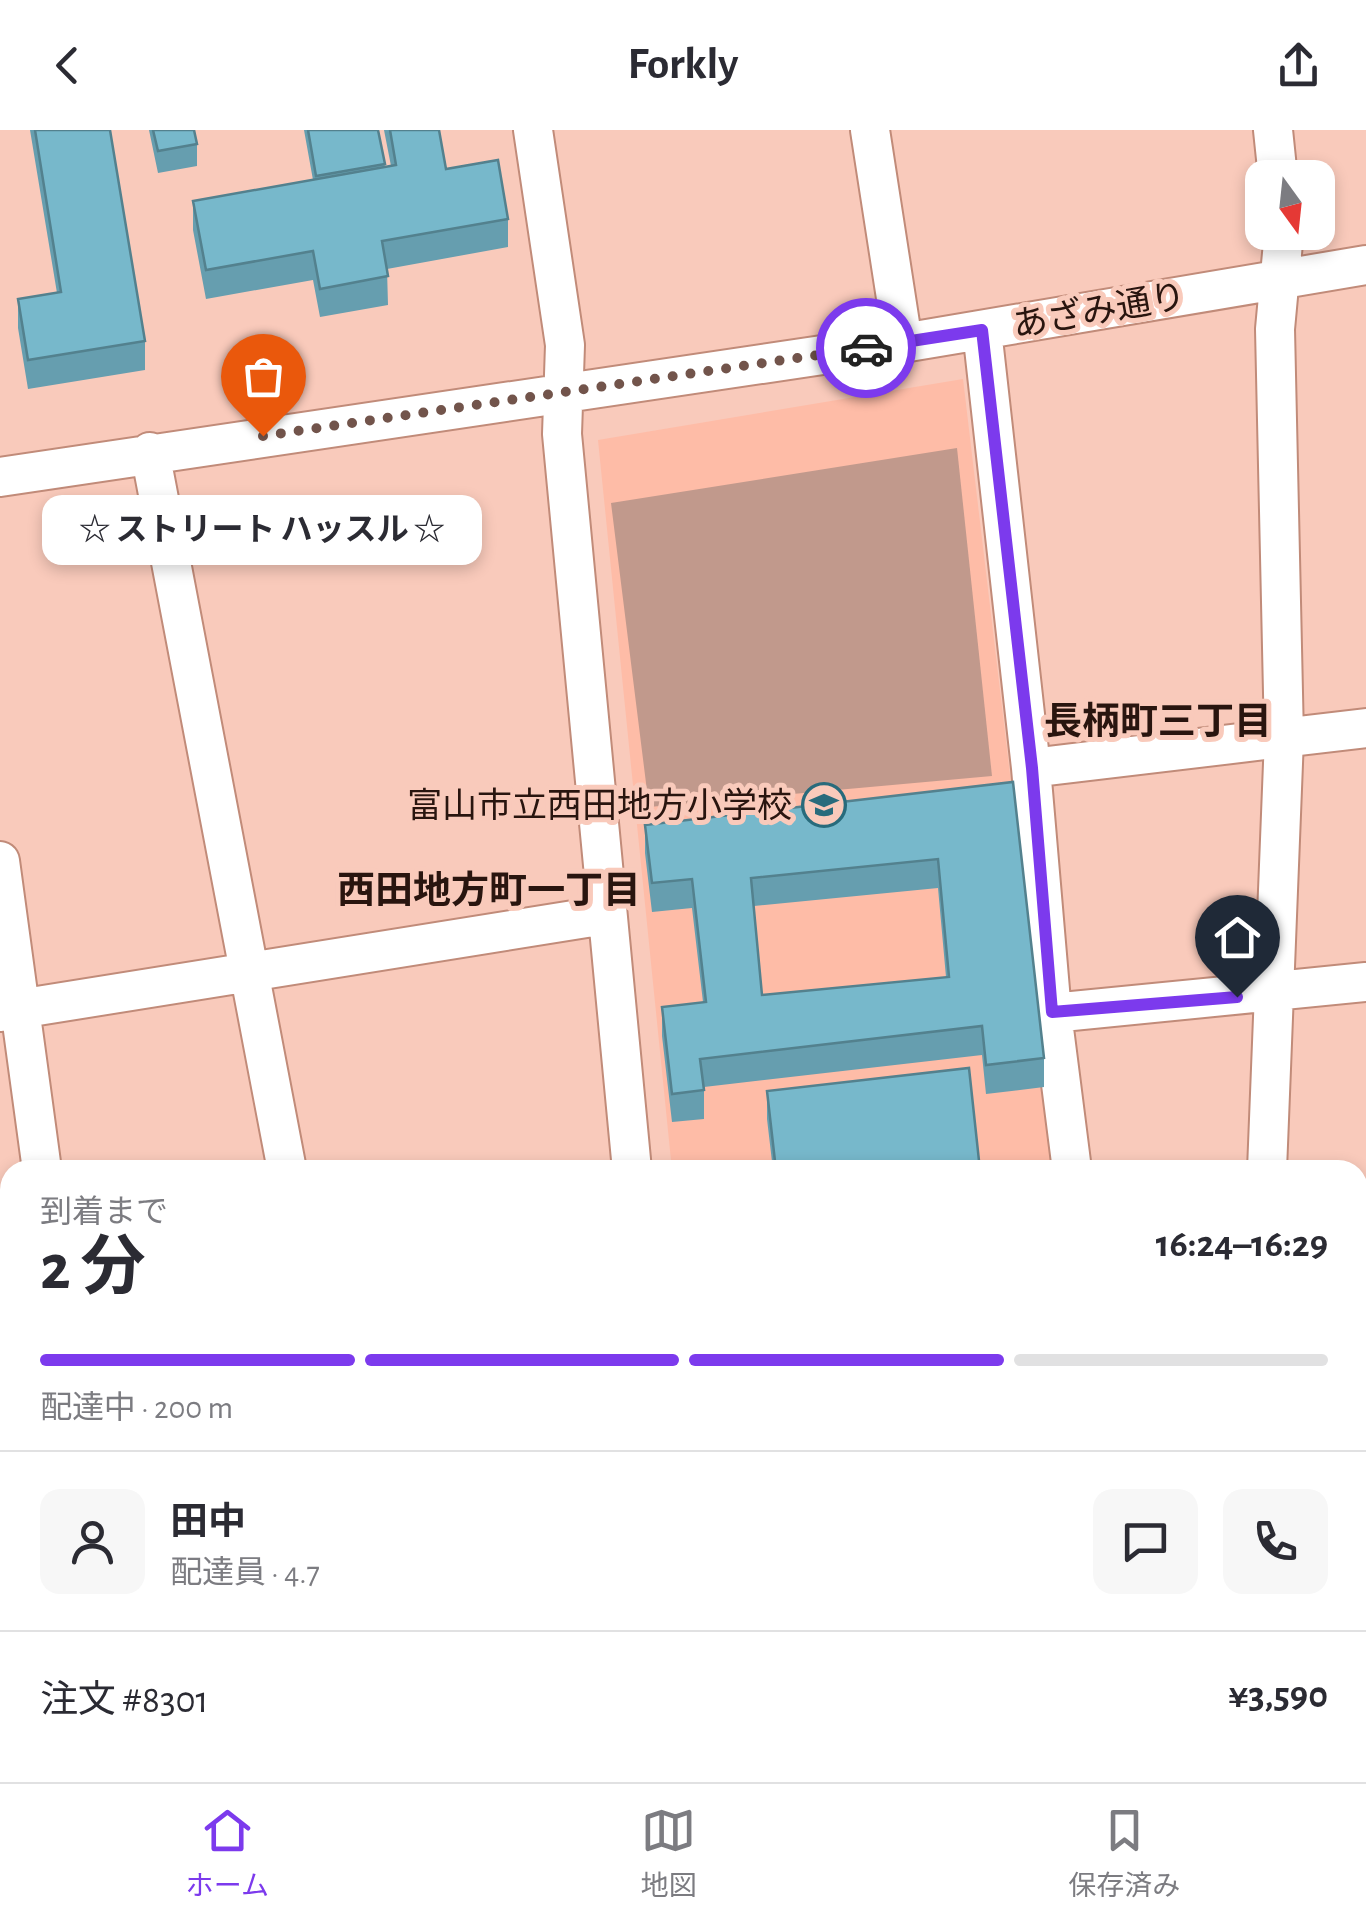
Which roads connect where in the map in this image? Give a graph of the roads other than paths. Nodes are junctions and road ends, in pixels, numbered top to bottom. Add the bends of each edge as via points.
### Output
1 (533, 130) edge
2 (870, 130) edge
3 (1273, 130) edge
4 (1276, 160) edge
5 (1282, 250) edge
6 (1366, 265) edge
7 (1278, 280) junction
8 (982, 330) junction
9 (903, 343) junction
10 (564, 391) junction
11 (150, 452) junction
12 (0, 477) edge
13 (1366, 728) edge
14 (1284, 738) junction
15 (1032, 768) junction
16 (0, 861) edge
17 (605, 915) junction
18 (249, 974) junction
19 (1366, 982) edge
20 (1274, 994) junction
21 (11, 1010) edge
22 (1052, 1012) junction
23 (40, 1160) edge
24 (285, 1160) edge
25 (631, 1160) edge
26 (1071, 1160) edge
27 (1267, 1160) edge

1 - 10 street via 566,345
2 - 9 street
3 - 4 street
5 - 7 street
6 - 7 street, あざみ通り
7 - 8 street, あざみ通り
7 - 14 street
8 - 9 street, あざみ通り
8 - 15 street
9 - 10 street, あざみ通り
10 - 11 street, あざみ通り
10 - 17 street
11 - 12 street, あざみ通り
11 - 18 street
13 - 14 street
14 - 15 street
14 - 20 street
15 - 22 street
16 - 21 street
17 - 18 street
17 - 25 street
18 - 21 street
18 - 24 street
19 - 20 street
20 - 22 street
20 - 27 street
21 - 23 street
22 - 26 street

